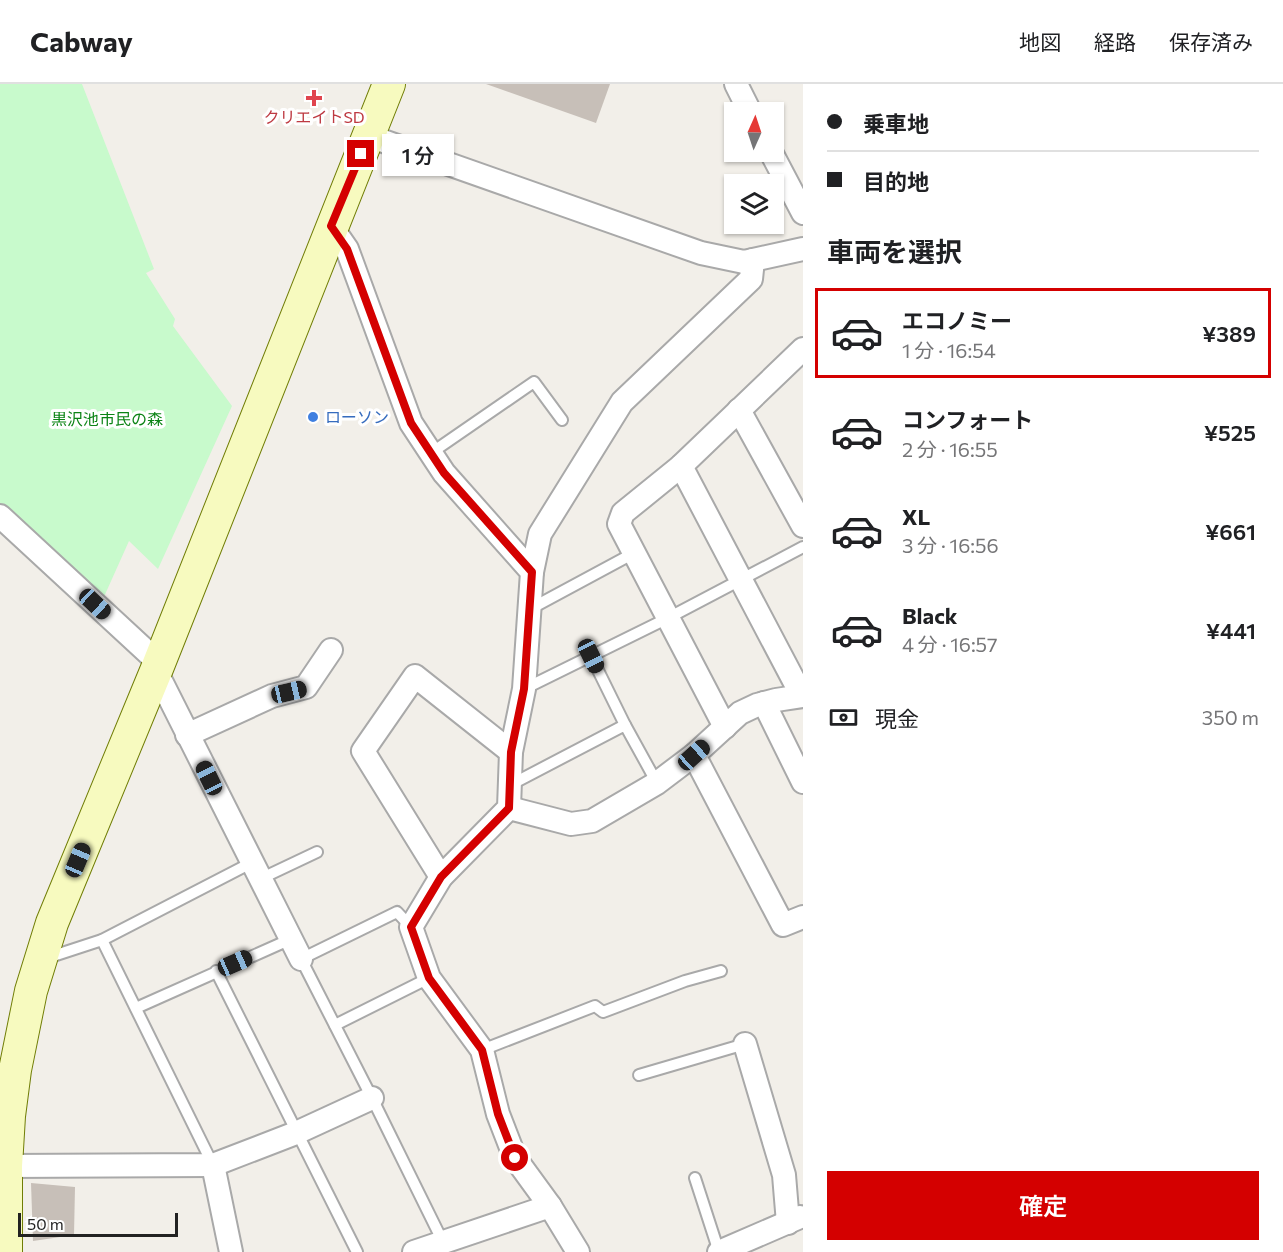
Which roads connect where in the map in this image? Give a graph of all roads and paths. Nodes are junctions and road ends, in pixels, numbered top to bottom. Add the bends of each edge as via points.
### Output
1 (389, 84) edge
2 (736, 84) edge
3 (745, 102) edge
4 (369, 136) junction
5 (776, 162) edge
6 (803, 213) edge
7 (331, 226) junction
8 (803, 249) edge
9 (753, 260) junction
10 (802, 351) edge
11 (739, 410) junction
12 (562, 420) dead end
13 (431, 453) junction
14 (681, 466) junction
15 (0, 516) edge
16 (803, 526) edge
17 (803, 547) edge
18 (634, 552) junction
19 (532, 572) junction
20 (741, 580) junction
21 (530, 609) junction
22 (668, 618) junction
23 (331, 650) dead end
24 (591, 656) junction
25 (157, 667) junction
26 (524, 689) junction
27 (802, 696) edge
28 (764, 703) junction
29 (625, 725) junction
30 (725, 727) junction
31 (187, 735) junction
32 (511, 752) junction
33 (694, 755) junction
34 (803, 782) edge
35 (657, 783) junction
36 (510, 785) junction
37 (509, 808) junction
38 (317, 852) dead end
39 (256, 871) junction
40 (441, 877) junction
41 (803, 917) edge
42 (411, 927) junction
43 (291, 939) junction
44 (102, 940) junction
45 (300, 959) junction
46 (41, 960) junction
47 (216, 971) junction
48 (721, 971) dead end
49 (429, 978) junction
50 (136, 1008) junction
51 (334, 1025) junction
52 (745, 1044) joint
53 (482, 1050) junction
54 (7, 1069) edge
55 (639, 1075) dead end
56 (372, 1098) junction
57 (296, 1133) junction
58 (213, 1165) junction
59 (3, 1166) edge
60 (695, 1178) dead end
61 (550, 1206) junction
62 (795, 1219) edge
63 (456, 1241) junction
64 (6, 1252) edge
65 (231, 1252) edge
66 (357, 1252) edge
67 (414, 1252) edge
68 (578, 1252) edge
69 (719, 1252) edge

1 - 4 street
2 - 3 street
4 - 7 street
4 - 9 street via 701,253 744,262
5 - 6 street
7 - 13 street via 347,249 411,423
7 - 25 street
8 - 9 street
9 - 19 street via 751,279 622,402 540,534
10 - 11 street
11 - 14 street
11 - 16 street
12 - 13 lane via 534,382
13 - 19 street via 444,473
14 - 18 street via 623,513 619,524
14 - 20 street
15 - 25 street
17 - 20 lane
18 - 21 lane
18 - 22 street
19 - 21 street
20 - 22 lane
20 - 27 street
21 - 26 street
22 - 24 lane
22 - 30 street
23 - 31 street via 306,687 272,696
24 - 26 lane
24 - 29 lane
25 - 31 street
25 - 46 street via 52,923
26 - 32 street
27 - 28 street
28 - 30 street via 740,713
28 - 34 street
29 - 35 lane
29 - 36 lane
30 - 33 street
31 - 39 street
32 - 36 street
32 - 40 street via 415,676 363,751
33 - 35 street
33 - 41 street via 783,925
35 - 37 street via 592,821 571,824
36 - 37 street
37 - 40 street
38 - 39 lane
39 - 43 street
39 - 44 lane
40 - 42 street
42 - 45 lane via 397,912
42 - 49 street
43 - 45 street
43 - 47 lane
44 - 46 lane
44 - 50 lane
45 - 51 lane
46 - 54 street
47 - 50 lane
47 - 57 lane
48 - 53 lane via 603,1012 595,1006
49 - 51 lane
49 - 53 street
50 - 58 lane
51 - 56 lane
52 - 55 lane
52 - 62 street
53 - 61 street via 498,1114 515,1158
54 - 59 street via 9,1116
56 - 57 street
56 - 63 lane
57 - 58 street
57 - 66 lane
58 - 59 street
58 - 65 street
59 - 64 street
60 - 69 lane
61 - 63 street
61 - 68 street
62 - 69 street
63 - 67 street

